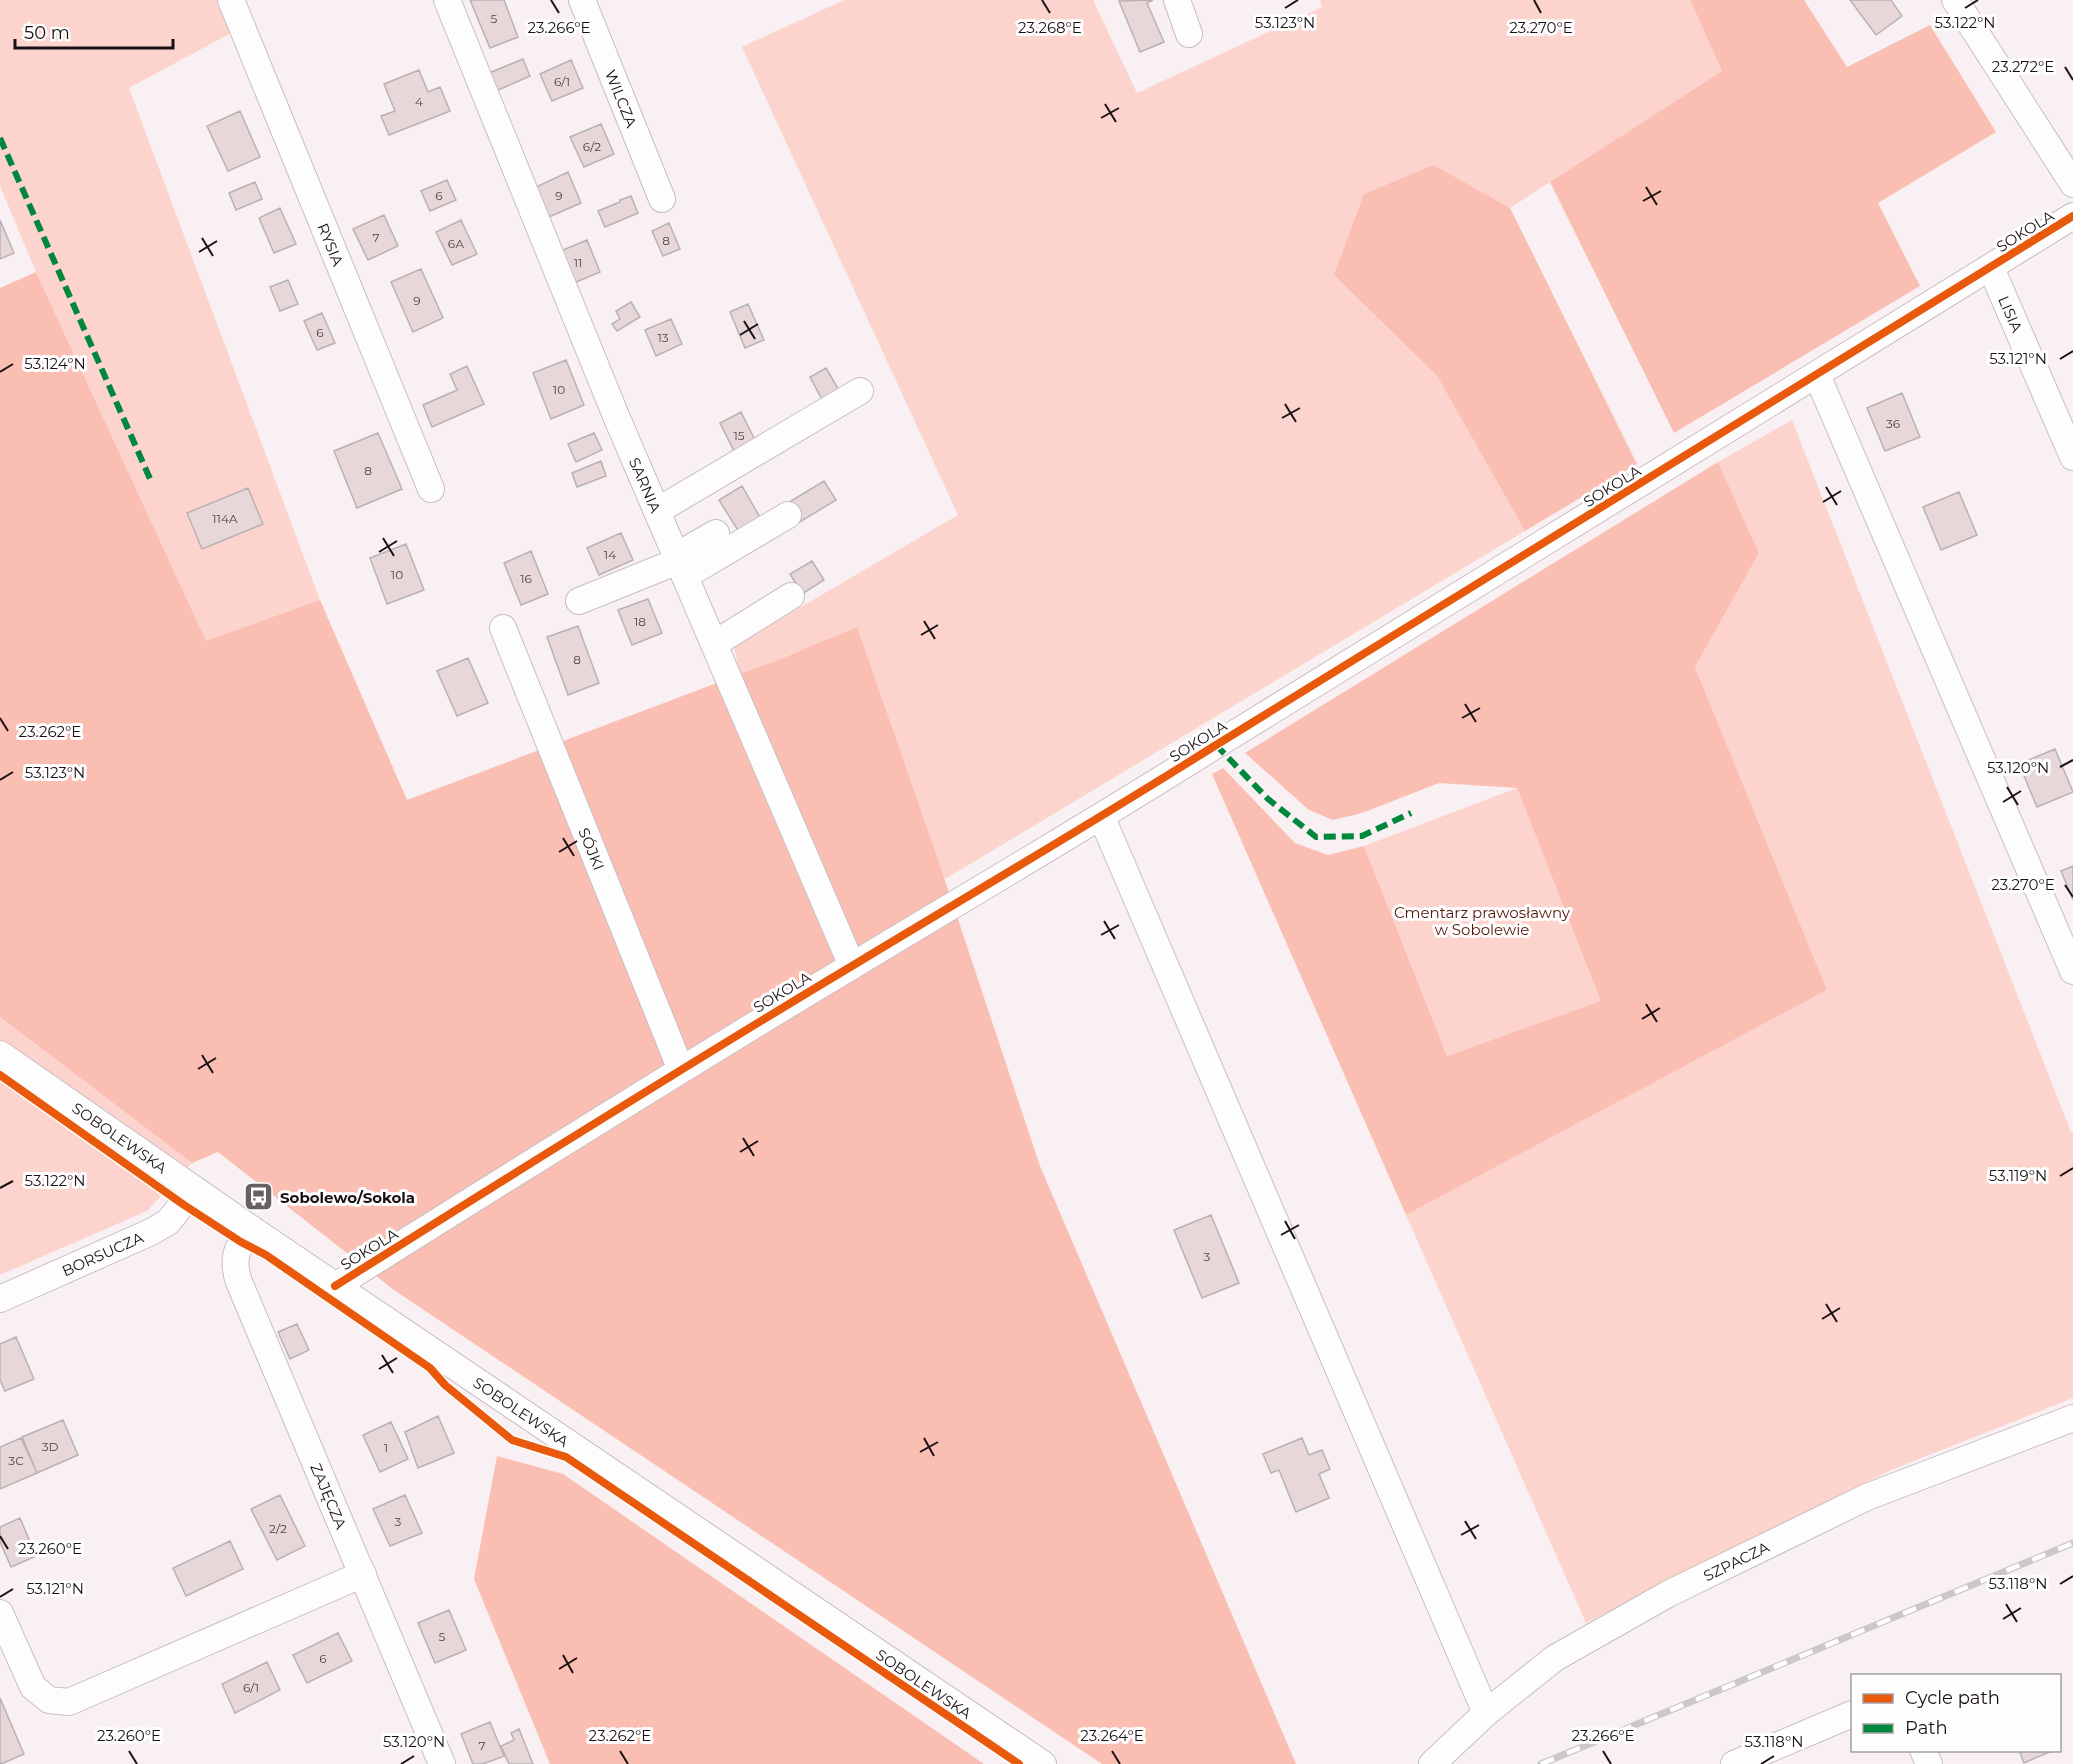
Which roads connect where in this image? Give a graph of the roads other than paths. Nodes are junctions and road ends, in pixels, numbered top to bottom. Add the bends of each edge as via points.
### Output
1 (231, 0) edge
2 (447, 0) edge
3 (582, 0) edge
4 (1177, 0) edge
5 (1955, 0) edge
6 (1189, 34) dead end
7 (2073, 184) edge
8 (662, 199) dead end
9 (2073, 216) edge
10 (1991, 268) junction
11 (1817, 375) junction
12 (860, 391) dead end
13 (2073, 457) edge
14 (431, 489) dead end
15 (657, 511) junction
16 (788, 515) dead end
17 (716, 533) dead end
18 (680, 564) junction
19 (791, 596) dead end
20 (579, 602) dead end
21 (503, 628) dead end
22 (714, 644) junction
23 (1102, 818) junction
24 (852, 966) junction
25 (2073, 971) edge
26 (0, 1054) edge
27 (681, 1070) junction
28 (194, 1190) junction
29 (250, 1228) junction
30 (335, 1286) junction
31 (0, 1299) edge
32 (2073, 1418) edge
33 (363, 1574) junction
34 (0, 1613) edge
35 (1486, 1713) junction
36 (1851, 1714) edge
37 (442, 1764) edge
38 (1043, 1764) edge
39 (1432, 1764) edge
40 (1734, 1764) edge

1 - 14 street, RYSIA
2 - 15 street, SARNIA
3 - 8 street, WILCZA
4 - 6 street
5 - 7 street
9 - 10 street, SOKOLA
10 - 11 street, SOKOLA
10 - 13 street, LISIA
11 - 23 street, SOKOLA
11 - 25 street
12 - 15 street
15 - 18 street, SARNIA
16 - 18 street
17 - 18 street
18 - 20 street
18 - 22 street, SARNIA
19 - 22 street
21 - 27 street, SÓJKI
22 - 24 street, SARNIA
23 - 24 street, SOKOLA
23 - 35 street
24 - 27 street, SOKOLA
26 - 28 street, SOBOLEWSKA
27 - 30 street, SOKOLA
28 - 29 street, SOBOLEWSKA
28 - 31 street, BORSUCZA via 168,1222 152,1232
29 - 30 street, SOBOLEWSKA
29 - 33 street, ZAJĘCZA via 236,1252 238,1282
30 - 38 street, SOBOLEWSKA
32 - 35 street, SZPACZA via 1867,1497 1668,1594 1555,1658
33 - 34 street via 69,1702 49,1700 33,1687
33 - 37 street, ZAJĘCZA
35 - 39 street, SZPACZA
36 - 40 street

